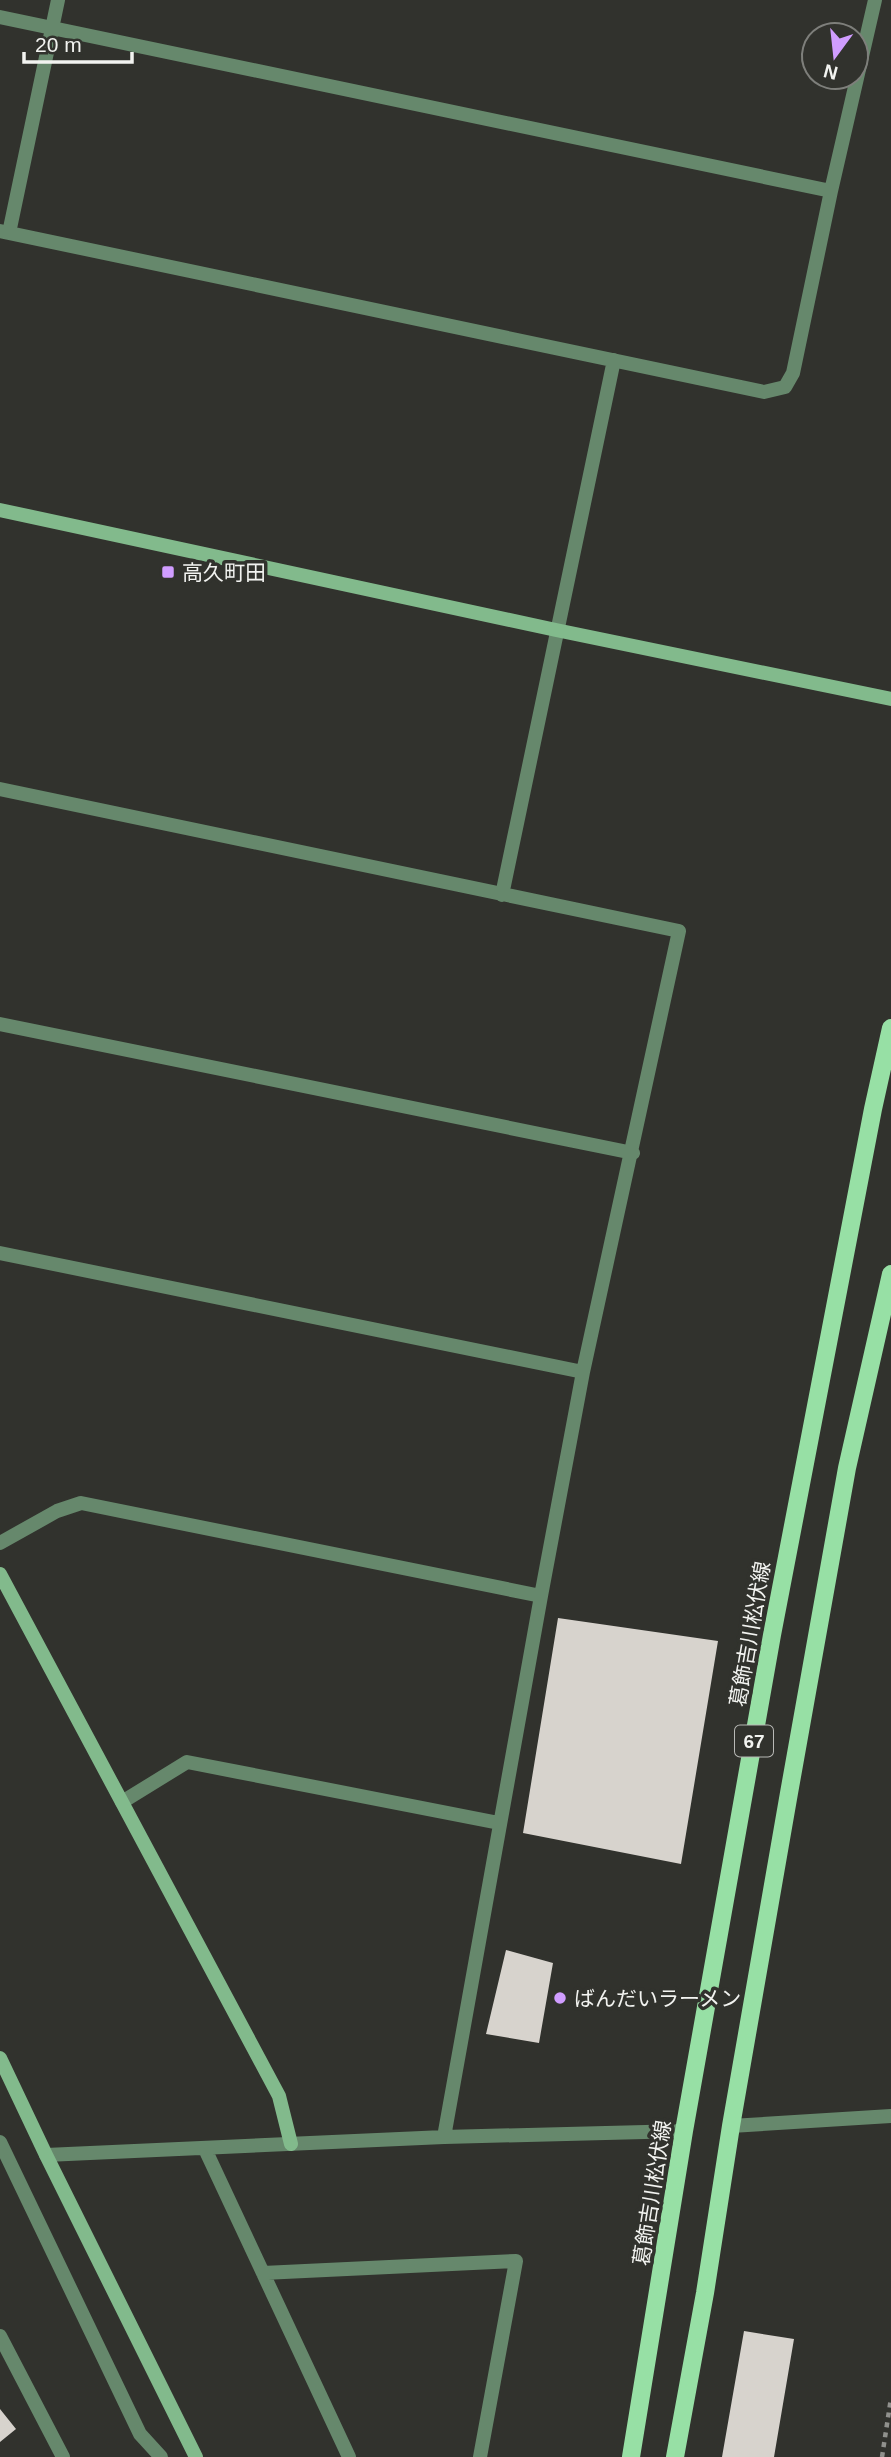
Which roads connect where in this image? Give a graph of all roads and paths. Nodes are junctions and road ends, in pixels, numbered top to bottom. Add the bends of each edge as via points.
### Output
1 (58, 0) edge
2 (875, 0) edge
3 (0, 17) edge
4 (52, 28) junction
5 (831, 191) junction
6 (4, 232) edge
7 (614, 360) junction
8 (0, 510) edge
9 (556, 630) junction
10 (891, 699) edge
11 (0, 789) edge
12 (502, 895) junction
13 (0, 1024) edge
14 (891, 1028) edge
15 (633, 1153) junction
16 (0, 1253) edge
17 (891, 1274) edge
18 (583, 1372) junction
19 (0, 1543) edge
20 (0, 1574) edge
21 (541, 1596) junction
22 (122, 1802) junction
23 (499, 1823) junction
24 (0, 2058) edge
25 (891, 2116) edge
26 (731, 2126) junction
27 (684, 2131) junction
28 (444, 2137) junction
29 (0, 2142) edge
30 (291, 2144) junction
31 (205, 2149) junction
32 (46, 2155) junction
33 (263, 2273) junction
34 (0, 2336) edge
35 (891, 2398) edge
36 (63, 2457) edge
37 (161, 2457) edge
38 (196, 2457) edge
39 (349, 2457) edge
40 (480, 2457) edge
41 (631, 2457) edge
42 (675, 2457) edge
43 (882, 2457) edge

1 - 4 street
2 - 5 street
3 - 4 street
4 - 5 street
4 - 6 street
5 - 7 street via 793,373 785,387 764,392
6 - 7 street
7 - 9 street
8 - 9 street
9 - 10 street
9 - 12 street
11 - 12 street
12 - 15 street via 679,931
13 - 15 street
14 - 27 main road, 葛飾吉川松伏線 / 67 via 776,1609
15 - 18 street
16 - 18 street
17 - 26 main road, 67 via 847,1468
18 - 21 street
19 - 21 street via 81,1503
20 - 22 street
21 - 23 street
22 - 23 street via 187,1762
22 - 30 street via 279,2096
23 - 28 street
24 - 32 street
25 - 26 street
26 - 42 main road, 67
27 - 28 street
27 - 41 main road, 葛飾吉川松伏線 / 67
28 - 30 street
29 - 37 street via 140,2434
30 - 31 street
31 - 32 street
31 - 33 street
32 - 38 street
33 - 39 street
33 - 40 street via 516,2261
34 - 36 street
35 - 43 path

